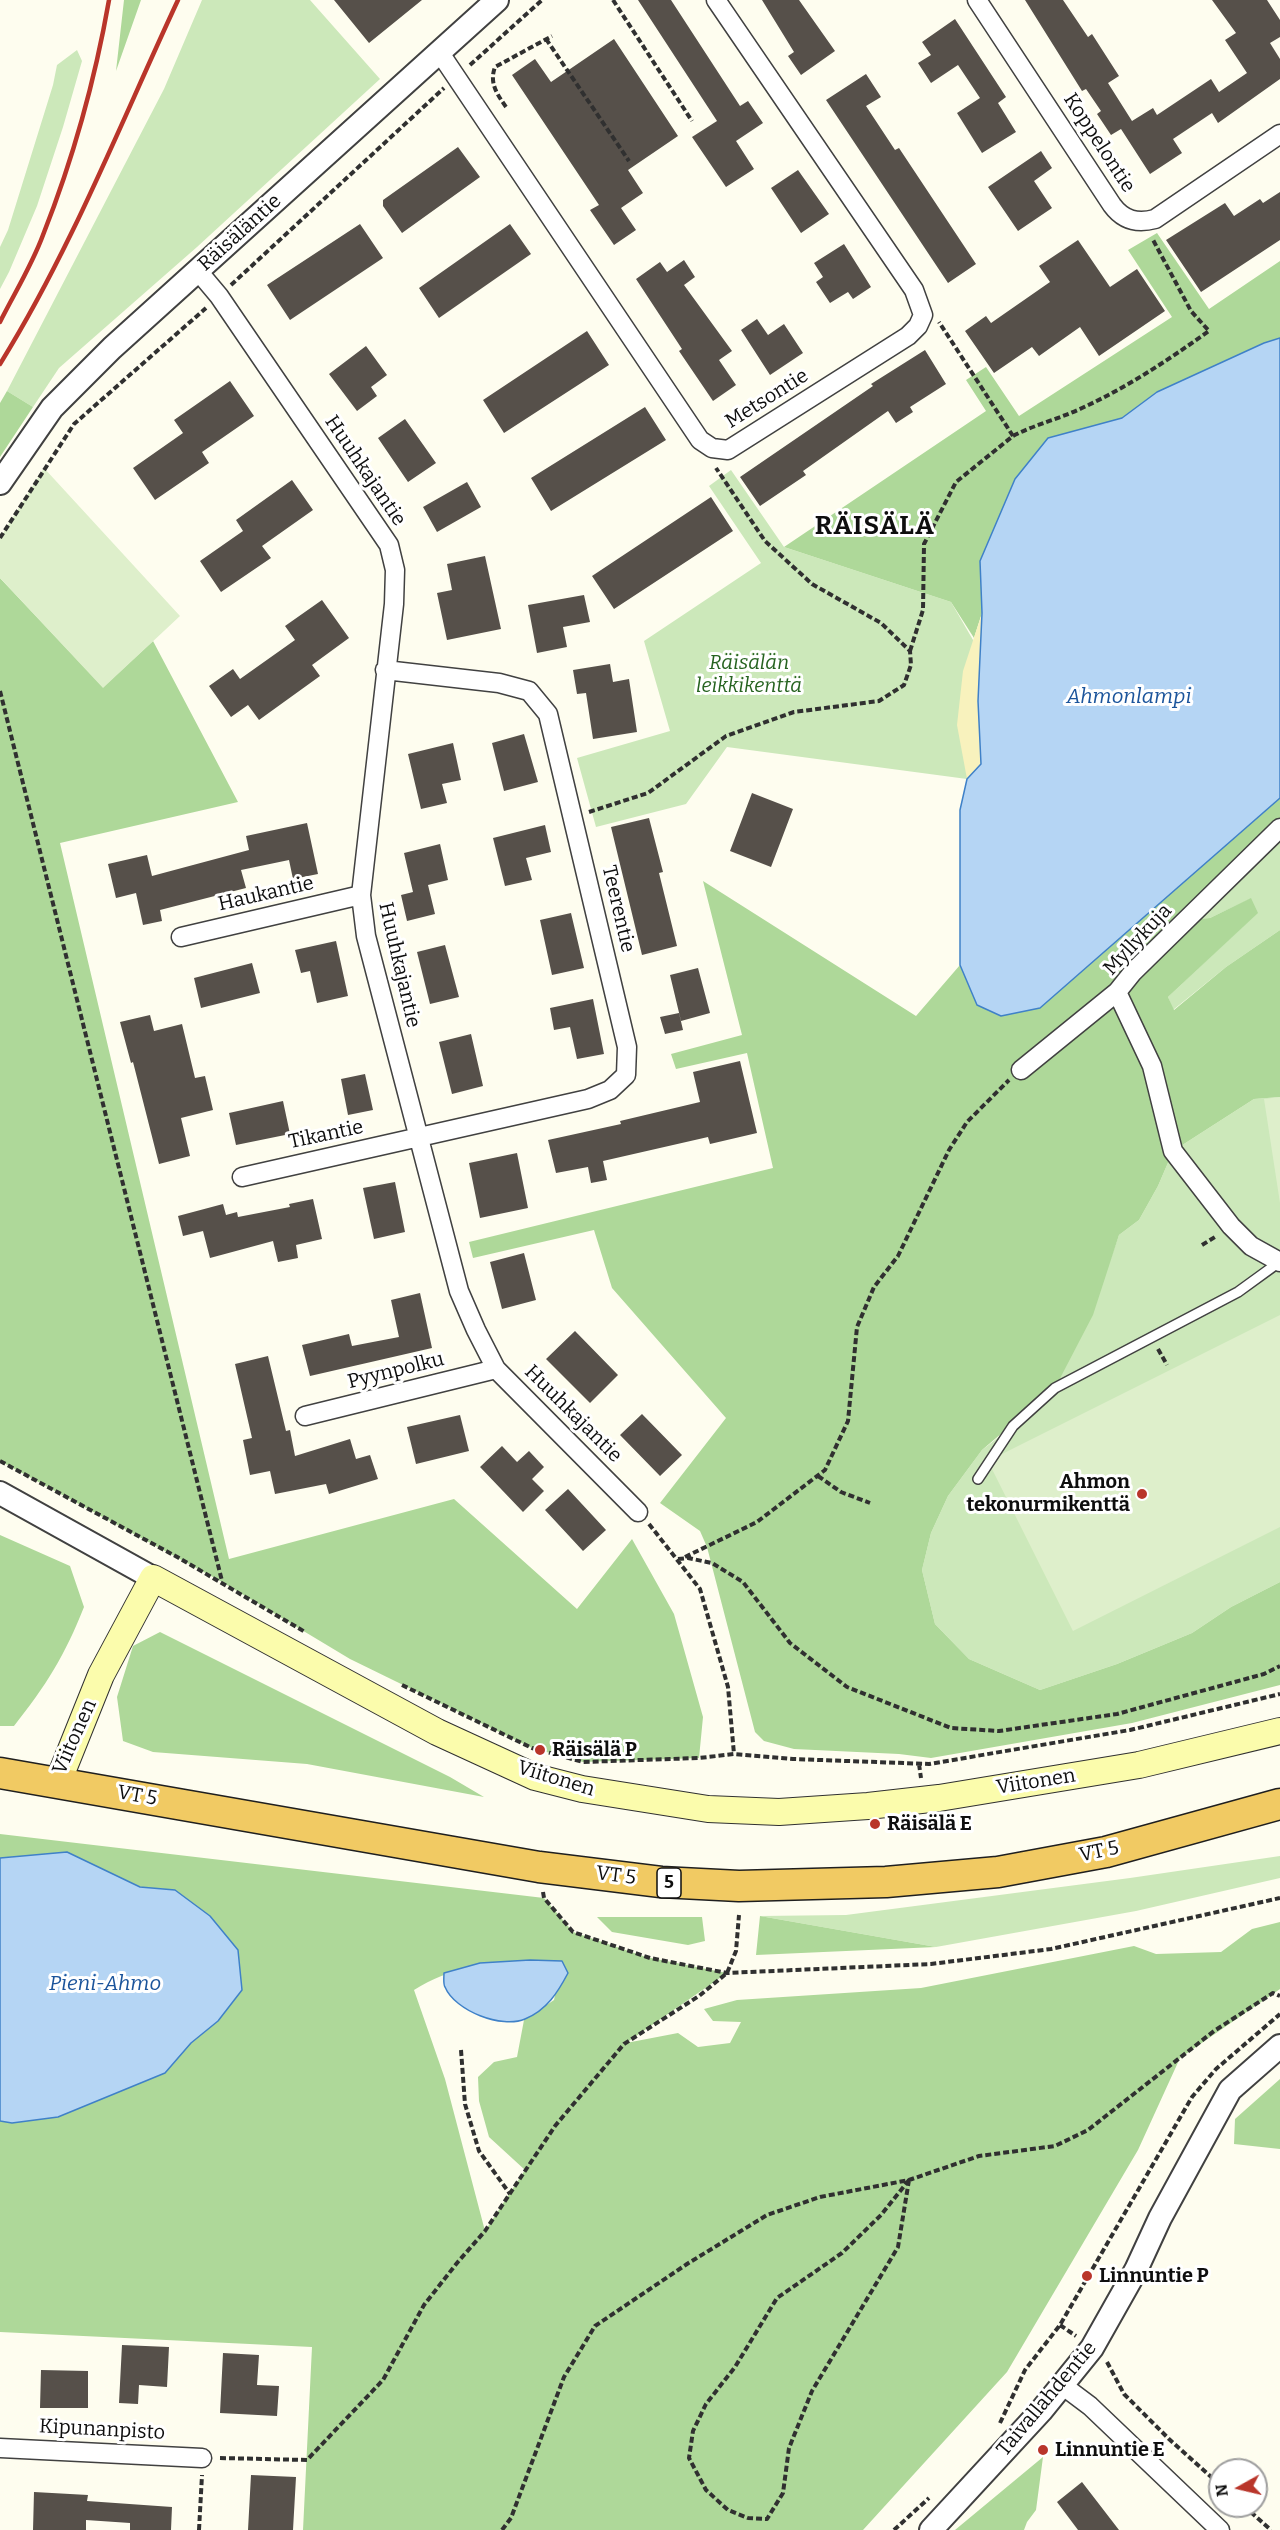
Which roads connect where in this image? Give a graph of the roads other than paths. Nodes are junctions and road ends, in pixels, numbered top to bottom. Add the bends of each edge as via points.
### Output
1 (497, 0) edge
2 (716, 0) edge
3 (977, 0) edge
4 (440, 53) junction
5 (1280, 134) edge
6 (198, 271) junction
7 (0, 483) edge
8 (385, 670) junction
9 (1280, 828) edge
10 (361, 895) junction
11 (181, 937) dead end
12 (1117, 992) junction
13 (1021, 1070) road end
14 (420, 1138) junction
15 (242, 1177) dead end
16 (1279, 1262) edge
17 (496, 1369) junction
18 (305, 1416) dead end
19 (978, 1479) dead end
20 (0, 1493) edge
21 (638, 1512) road end
22 (153, 1578) junction
23 (1280, 1731) edge
24 (0, 1773) edge
25 (58, 1782) junction
26 (1280, 1804) edge
27 (1280, 2046) edge
28 (1062, 2385) junction
29 (0, 2448) edge
30 (202, 2458) road end
31 (931, 2530) edge
32 (1220, 2530) edge

1 - 4 street, Räisäläntie
2 - 4 street, Metsontie via 914,290 923,315 908,336 733,448 712,448 700,440
3 - 5 street, Koppelontie via 1123,217 1143,222 1155,219
4 - 6 street, Räisäläntie
6 - 7 street, Räisäläntie via 52,408
6 - 8 street, Huuhkajantie via 389,545 395,570 394,604
8 - 10 street, Huuhkajantie
8 - 14 street, Teerentie via 499,683 529,691 548,714 627,1047 626,1075 610,1090 588,1099
9 - 12 street, Myllykuja
10 - 11 street, Haukantie
10 - 14 street, Huuhkajantie via 366,936
12 - 13 street
12 - 16 street, Myllykuja via 1152,1066 1173,1151 1231,1226 1251,1246
14 - 15 street, Tikantie
14 - 17 street, Huuhkajantie via 459,1292
16 - 19 lane via 1238,1292 1055,1388 1013,1426
17 - 18 street, Pyynpolku
17 - 21 street, Huuhkajantie
20 - 22 street
22 - 23 main road, Viitonen via 437,1732 535,1777 582,1789 708,1809 779,1812 939,1798 1139,1766
22 - 25 main road, Viitonen via 101,1675
24 - 25 highway, Viitonen / 5
25 - 26 highway, VT 5 / 5 via 539,1867 661,1882 739,1886 886,1882 998,1872 1106,1852
27 - 28 street, Taivallahdentie via 1230,2090 1092,2348
28 - 31 street, Taivallahdentie
28 - 32 street via 1090,2406
29 - 30 street, Kipunanpisto

